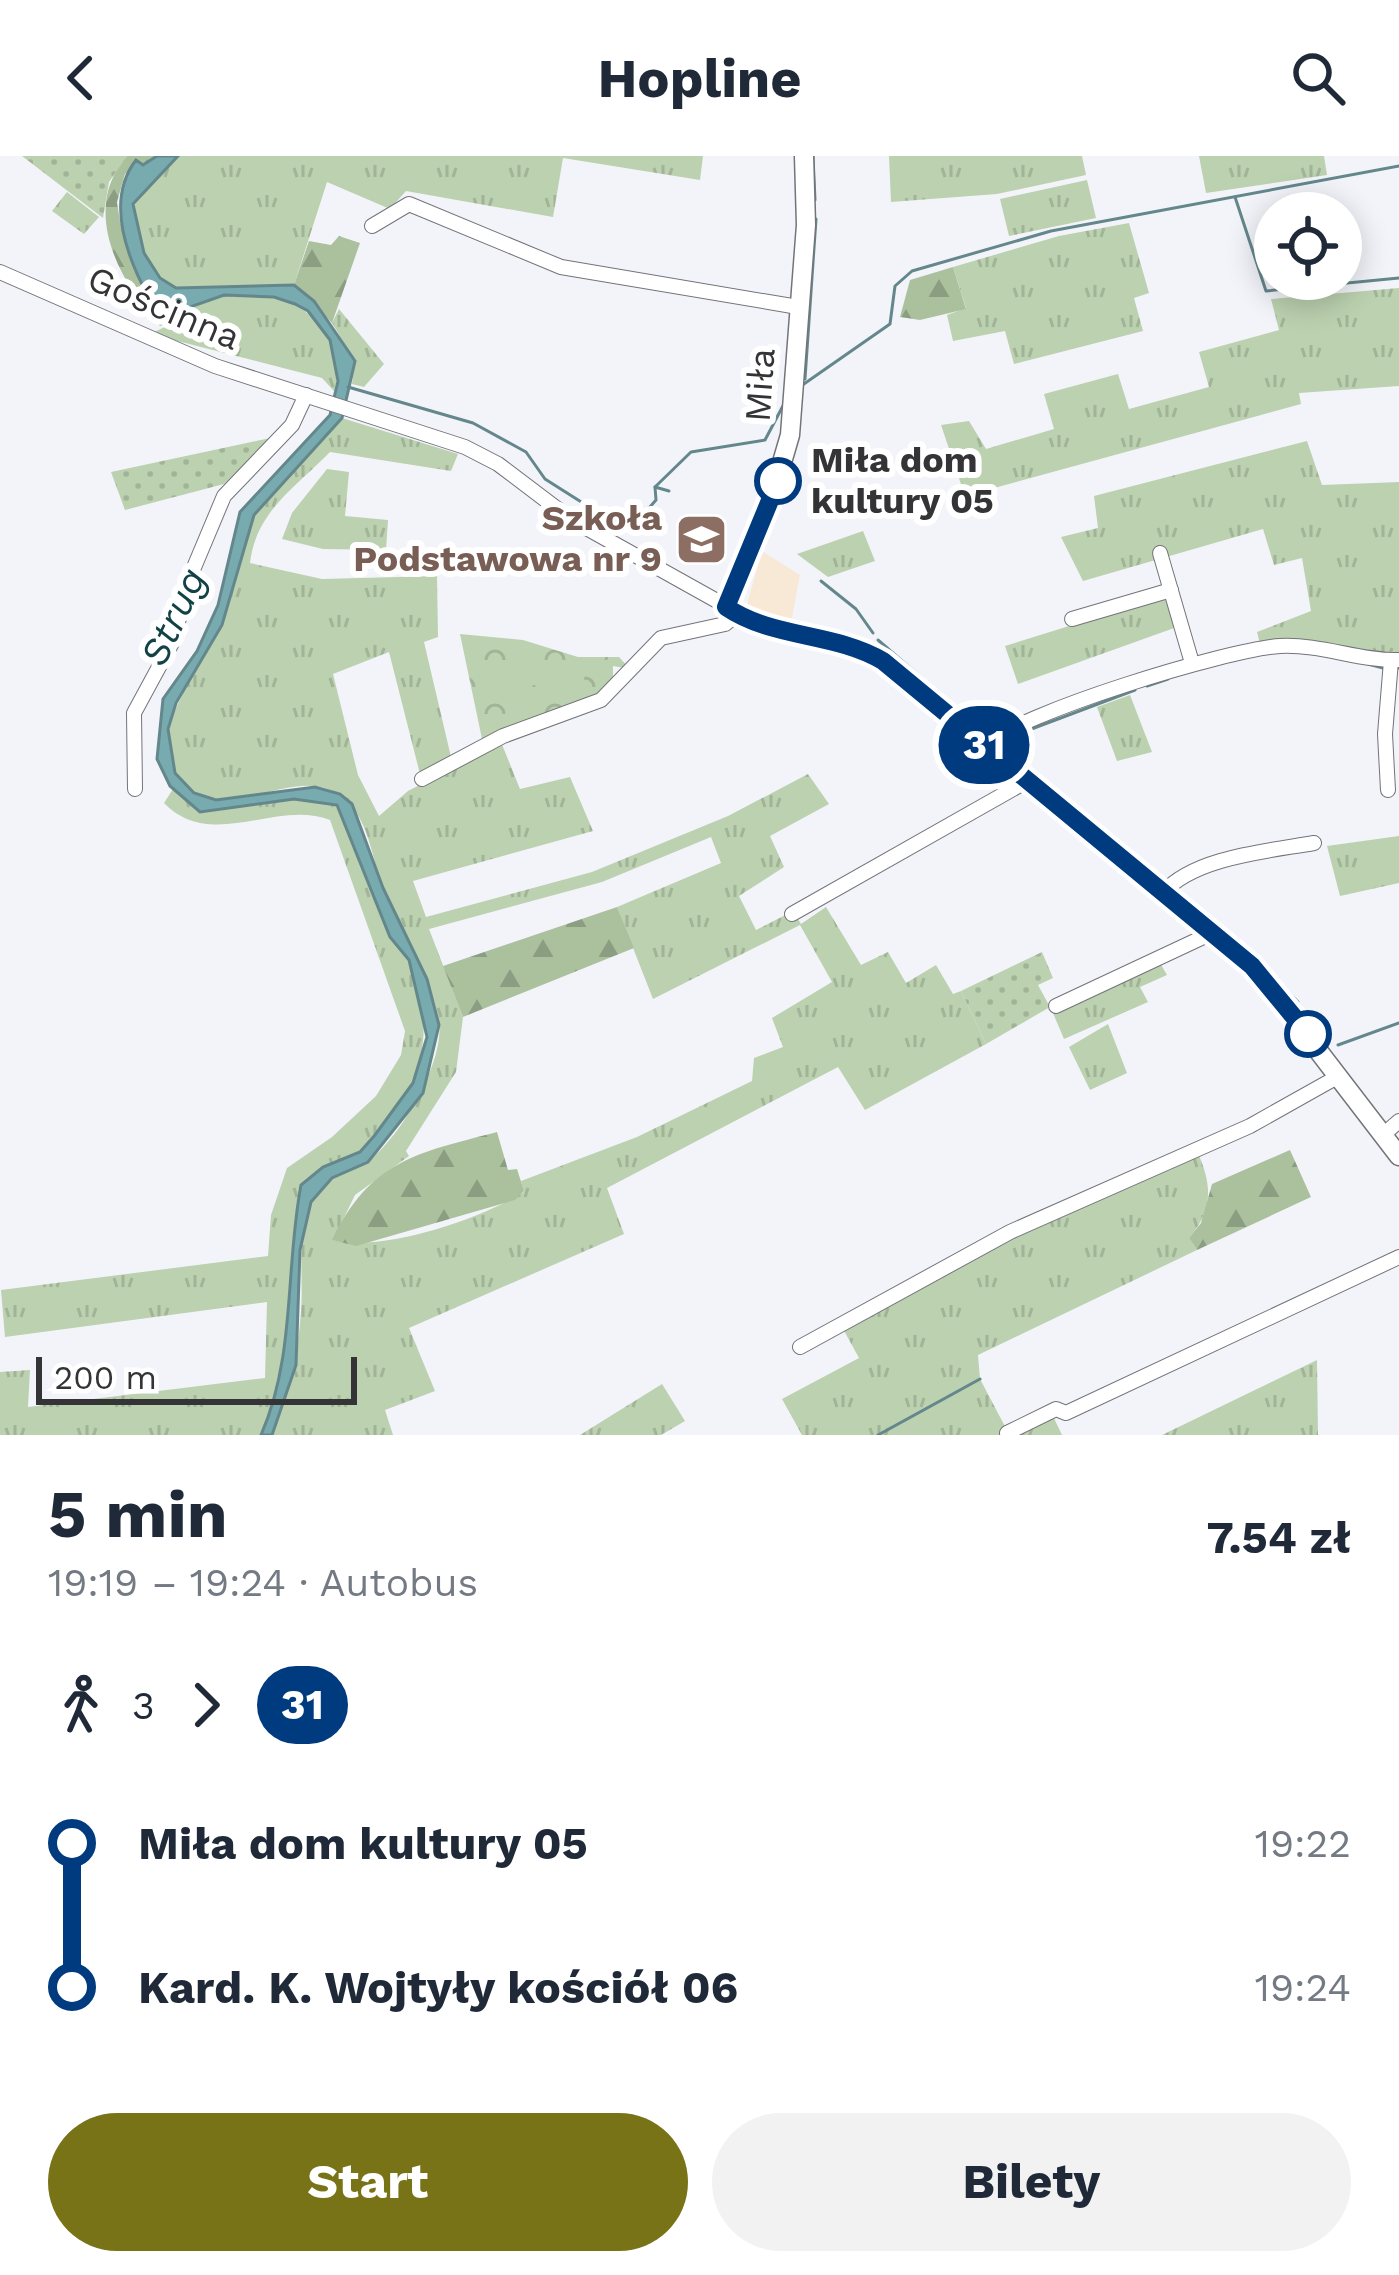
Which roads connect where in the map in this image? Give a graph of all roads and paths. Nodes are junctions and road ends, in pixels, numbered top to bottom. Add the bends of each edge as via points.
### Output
1 (804, 156) edge
2 (372, 226) dead end
3 (0, 272) edge
4 (798, 307) junction
5 (310, 396) junction
6 (1160, 553) dead end
7 (1171, 590) junction
8 (732, 610) junction
9 (1072, 619) dead end
10 (1395, 660) edge
11 (1192, 663) junction
12 (986, 746) junction
13 (422, 779) dead end
14 (1027, 781) junction
15 (135, 789) dead end
16 (1388, 790) dead end
17 (1314, 843) dead end
18 (1163, 892) junction
19 (792, 914) dead end
20 (1212, 933) junction
21 (1056, 1006) dead end
22 (1339, 1076) junction
23 (1399, 1121) edge
24 (1383, 1135) junction
25 (1399, 1156) edge
26 (1399, 1257) edge
27 (800, 1347) dead end
28 (1007, 1433) edge

1 - 4 street, Miła
2 - 4 street via 409,204 562,267
3 - 5 street, Gościnna via 184,354
4 - 8 street, Miła via 785,458
5 - 8 street, Gościnna via 489,458 572,520
5 - 15 street via 292,425 231,483 205,538 173,641 134,713
6 - 7 street
7 - 9 street
7 - 11 street
8 - 12 street via 862,649
8 - 13 street via 725,624 661,638 601,700 503,736
10 - 11 street via 1283,646
10 - 16 street via 1385,734
11 - 12 street
12 - 14 street
14 - 18 street
14 - 19 street
17 - 18 street via 1200,870
18 - 20 street
20 - 21 street
20 - 22 street via 1273,987
22 - 24 street
22 - 27 street via 1250,1126 1010,1232
23 - 24 street
24 - 25 street
26 - 28 street

